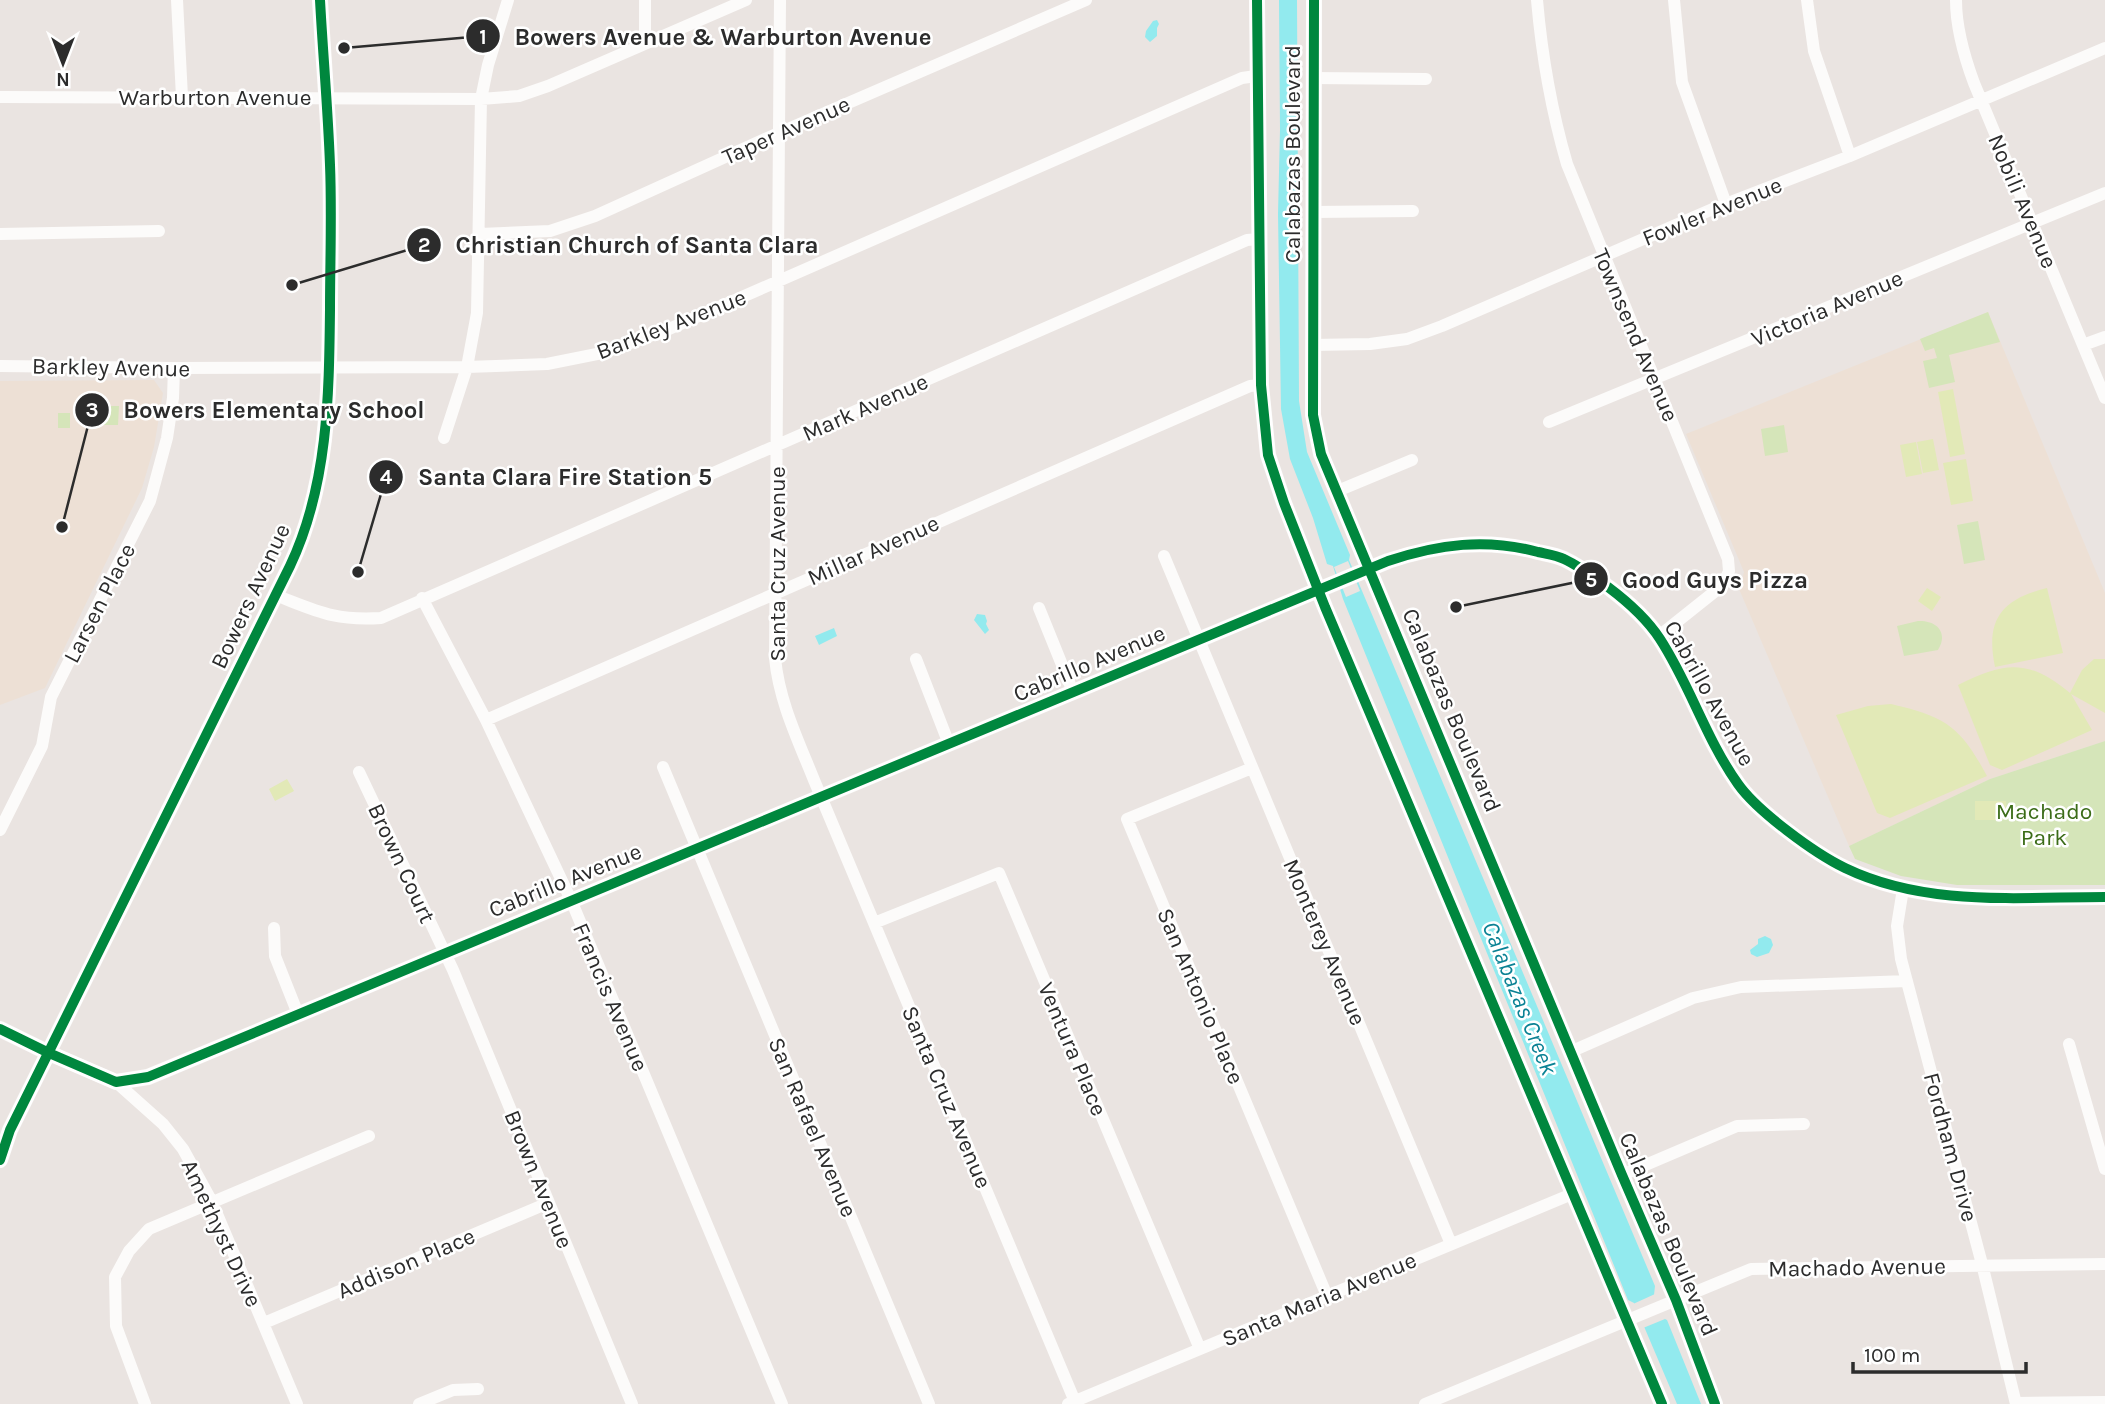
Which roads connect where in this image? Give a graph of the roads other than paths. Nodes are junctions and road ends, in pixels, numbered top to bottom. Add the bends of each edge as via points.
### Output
1 (177, 0) edge
2 (320, 0) edge
3 (508, 0) edge
4 (645, 0) edge
5 (746, 0) edge
6 (780, 0) edge
7 (1086, 0) edge
8 (1256, 0) edge
9 (1314, 0) edge
10 (1537, 0) edge
11 (1674, 0) edge
12 (1807, 0) edge
13 (1956, 0) edge
14 (645, 43) junction
15 (2105, 48) edge
16 (1256, 76) junction
17 (1313, 78) junction
18 (1426, 79) dead end
19 (0, 97) edge
20 (183, 97) junction
21 (325, 97) junction
22 (481, 99) junction
23 (1981, 101) junction
24 (778, 134) junction
25 (1850, 156) junction
26 (2105, 193) edge
27 (1726, 204) junction
28 (1413, 211) dead end
29 (1314, 212) junction
30 (2032, 223) junction
31 (159, 232) dead end
32 (0, 234) edge
33 (480, 234) junction
34 (1259, 239) junction
35 (1603, 256) junction
36 (777, 281) junction
37 (2105, 337) edge
38 (1312, 345) junction
39 (2083, 345) junction
40 (0, 366) edge
41 (330, 366) junction
42 (467, 367) junction
43 (174, 368) junction
44 (1655, 379) junction
45 (1261, 385) junction
46 (2105, 398) edge
47 (1549, 422) dead end
48 (444, 438) dead end
49 (777, 446) junction
50 (1412, 460) dead end
51 (1335, 492) junction
52 (1164, 556) dead end
53 (1354, 576) junction
54 (1318, 590) junction
55 (776, 592) junction
56 (275, 595) junction
57 (422, 598) junction
58 (1039, 608) dead end
59 (1659, 636) junction
60 (1198, 641) junction
61 (916, 659) dead end
62 (1073, 692) junction
63 (486, 720) junction
64 (949, 744) junction
65 (663, 767) dead end
66 (1251, 768) junction
67 (359, 772) dead end
68 (822, 797) junction
69 (0, 830) edge
70 (697, 849) junction
71 (1903, 889) junction
72 (2105, 897) edge
73 (571, 900) junction
74 (874, 923) junction
75 (274, 928) dead end
76 (444, 953) junction
77 (1907, 981) junction
78 (298, 1014) junction
79 (0, 1029) edge
80 (2069, 1044) dead end
81 (1570, 1052) junction
82 (49, 1054) junction
83 (116, 1082) junction
84 (1804, 1124) dead end
85 (369, 1136) dead end
86 (0, 1160) edge
87 (2105, 1169) edge
88 (1622, 1175) junction
89 (1572, 1194) junction
90 (212, 1202) junction
91 (548, 1203) junction
92 (1451, 1244) junction
93 (1982, 1264) junction
94 (2105, 1264) edge
95 (1326, 1296) junction
96 (1676, 1300) junction
97 (1633, 1318) junction
98 (264, 1323) junction
99 (1200, 1349) junction
100 (478, 1389) dead end
101 (2105, 1402) edge
102 (1072, 1403) edge
103 (145, 1404) edge
104 (297, 1404) edge
105 (419, 1404) edge
106 (632, 1404) edge
107 (782, 1404) edge
108 (929, 1404) edge
109 (1425, 1404) edge
110 (1662, 1404) edge
111 (1715, 1404) edge
112 (2016, 1404) edge

1 - 20 street
2 - 21 street, Bowers Avenue
3 - 22 street
4 - 14 street
5 - 14 street, Warburton Avenue
6 - 24 street, Santa Cruz Avenue
7 - 24 street, Taper Avenue
8 - 16 street, Calabazas Boulevard
9 - 17 street, Calabazas Boulevard
10 - 35 street, Townsend Avenue via 1551,110
11 - 27 street via 1682,82
12 - 25 street via 1814,51
13 - 23 street, Nobili Avenue via 1963,50
14 - 22 street, Warburton Avenue via 519,96
15 - 23 street, Fowler Avenue
16 - 34 street, Calabazas Boulevard
16 - 36 street, Barkley Avenue
17 - 18 street
17 - 29 street, Calabazas Boulevard
19 - 20 street, Warburton Avenue
20 - 21 street, Warburton Avenue
21 - 22 street, Warburton Avenue
21 - 41 street, Bowers Avenue via 330,165
22 - 33 street
23 - 25 street, Fowler Avenue
23 - 30 street, Nobili Avenue
24 - 33 street, Taper Avenue via 595,216 550,231
24 - 36 street, Santa Cruz Avenue
25 - 27 street, Fowler Avenue
26 - 30 street, Victoria Avenue
27 - 35 street, Fowler Avenue
28 - 29 street
29 - 38 street, Calabazas Boulevard
30 - 39 street, Nobili Avenue
30 - 44 street, Victoria Avenue
31 - 32 street
33 - 42 street via 477,313
34 - 45 street, Calabazas Boulevard
34 - 49 street, Mark Avenue via 1247,240
35 - 38 street, Fowler Avenue via 1407,339
35 - 44 street, Townsend Avenue
36 - 42 street, Barkley Avenue via 602,353 547,364
36 - 49 street, Santa Cruz Avenue
37 - 39 street
38 - 51 street, Calabazas Boulevard via 1313,415
39 - 46 street, Nobili Avenue
40 - 43 street, Barkley Avenue
41 - 42 street, Barkley Avenue
41 - 43 street, Barkley Avenue
41 - 56 street, Bowers Avenue via 326,431 313,506
42 - 48 street
43 - 69 street, Larsen Place via 167,438 150,501 51,697 42,746
44 - 47 street, Victoria Avenue
44 - 59 street, Townsend Avenue via 1729,565 1723,585
45 - 54 street, Calabazas Boulevard via 1268,455
45 - 55 street, Millar Avenue
49 - 55 street, Santa Cruz Avenue
49 - 57 street, Mark Avenue
50 - 51 street
51 - 53 street, Calabazas Boulevard
52 - 60 street, Monterey Avenue
53 - 54 street, Cabrillo Avenue
53 - 59 street, Cabrillo Avenue via 1415,552 1462,543 1529,550 1563,558 1592,576 1628,602
53 - 81 street, Calabazas Boulevard
54 - 60 street, Cabrillo Avenue
54 - 89 street, Calabazas Boulevard
55 - 63 street, Millar Avenue
55 - 68 street, Santa Cruz Avenue via 777,679
56 - 57 street, Mark Avenue via 326,615 354,620 380,618
56 - 82 street, Bowers Avenue
57 - 63 street, Francis Avenue
58 - 62 street
59 - 71 street, Cabrillo Avenue via 1740,787 1787,831 1844,868
60 - 62 street, Cabrillo Avenue
60 - 66 street, Monterey Avenue
61 - 64 street
62 - 64 street, Cabrillo Avenue
63 - 73 street, Francis Avenue
64 - 68 street, Cabrillo Avenue
65 - 70 street, San Rafael Avenue
66 - 92 street, Monterey Avenue
66 - 95 street, San Antonio Place via 1127,819
67 - 76 street, Brown Court
68 - 70 street, Cabrillo Avenue
68 - 74 street, Santa Cruz Avenue
70 - 73 street, Cabrillo Avenue
70 - 108 street, San Rafael Avenue
71 - 72 street, Cabrillo Avenue via 1961,897
71 - 77 street, Fordham Drive via 1897,932
73 - 76 street, Cabrillo Avenue
73 - 107 street, Francis Avenue
74 - 99 street, Ventura Place via 999,873
74 - 102 street, Santa Cruz Avenue
75 - 78 street via 275,956
76 - 78 street, Cabrillo Avenue
76 - 91 street, Brown Avenue
77 - 81 street via 1741,987 1693,998
77 - 93 street, Fordham Drive
78 - 83 street, Cabrillo Avenue via 148,1077
79 - 82 street
80 - 87 street
81 - 88 street, Calabazas Boulevard
82 - 83 street
82 - 86 street, Bowers Avenue via 10,1130
83 - 90 street, Amethyst Drive via 176,1140
84 - 88 street via 1737,1126
85 - 90 street
88 - 96 street, Calabazas Boulevard
89 - 92 street, Santa Maria Avenue
89 - 97 street, Calabazas Boulevard
90 - 98 street, Amethyst Drive
90 - 103 street via 149,1229 129,1251 116,1278 116,1326
91 - 98 street, Addison Place
91 - 106 street, Brown Avenue
92 - 95 street, Santa Maria Avenue
93 - 94 street, Machado Avenue
93 - 96 street, Machado Avenue via 1751,1269
93 - 112 street, Fordham Drive
95 - 99 street, Santa Maria Avenue
96 - 97 street, Machado Avenue
96 - 111 street, Calabazas Boulevard
97 - 109 street, Machado Avenue
97 - 110 street, Calabazas Boulevard
98 - 104 street, Amethyst Drive
99 - 102 street, Santa Maria Avenue
100 - 105 street via 453,1390
101 - 112 street

